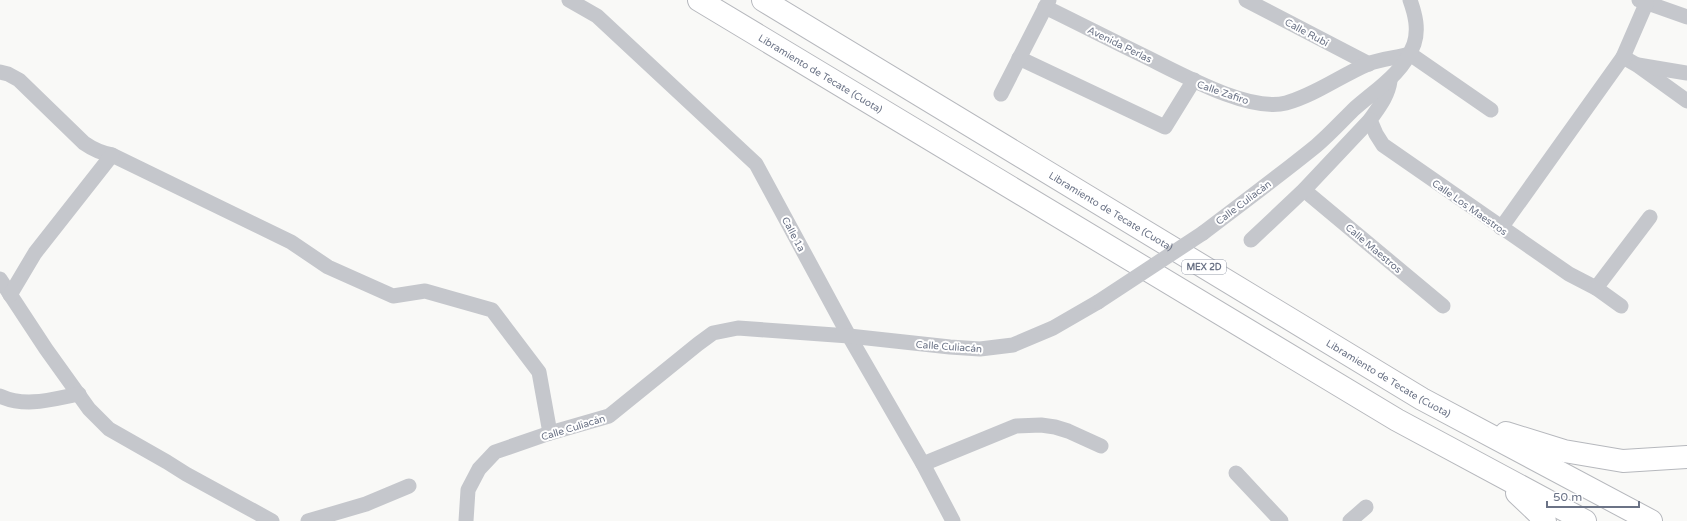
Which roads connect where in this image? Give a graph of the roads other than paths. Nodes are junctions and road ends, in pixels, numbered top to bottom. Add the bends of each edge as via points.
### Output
1 (569, 0) edge
2 (699, 0) edge
3 (763, 0) edge
4 (1246, 0) edge
5 (1410, 0) edge
6 (1643, 2) edge
7 (1047, 4) edge
8 (1687, 17) edge
9 (1410, 54) junction
10 (1623, 57) junction
11 (1019, 58) junction
12 (1369, 64) junction
13 (1637, 65) junction
14 (0, 72) edge
15 (1687, 73) edge
16 (1194, 80) junction
17 (1390, 81) junction
18 (1001, 94) dead end
19 (1687, 101) edge
20 (1491, 110) dead end
21 (1370, 120) junction
22 (112, 155) junction
23 (1304, 190) junction
24 (1650, 217) dead end
25 (1501, 228) junction
26 (1251, 240) dead end
27 (0, 279) edge
28 (1596, 288) junction
29 (10, 295) junction
30 (1443, 306) dead end
31 (1621, 306) dead end
32 (849, 336) junction
33 (79, 394) junction
34 (0, 396) edge
35 (1422, 398) junction
36 (550, 433) junction
37 (1101, 446) dead end
38 (1687, 457) edge
39 (1623, 461) junction
40 (923, 464) junction
41 (1487, 468) junction
42 (1687, 468) edge
43 (1236, 473) dead end
44 (409, 486) dead end
45 (1366, 507) dead end
46 (272, 521) edge
47 (308, 521) edge
48 (466, 521) edge
49 (954, 521) edge
50 (1281, 521) edge
51 (1350, 521) edge
52 (1545, 521) edge
53 (1585, 521) edge
54 (1651, 521) edge

1 - 32 street, Calle 1a via 597,16 756,164
2 - 41 highway, Libramiento de Tecate (Cuota) / MEX 2D via 1397,420
3 - 35 highway, Libramiento de Tecate (Cuota) / MEX 2D
4 - 12 street, Calle Rubí
5 - 9 street, Calle Culiacán via 1415,16 1416,34
6 - 8 street
6 - 10 street
7 - 11 street
7 - 16 street, Avenida Perlas
9 - 12 street, Calle Zafiro
9 - 17 street, Calle Culiacán
9 - 20 street
10 - 13 street
10 - 25 street
11 - 16 street, Calle Zafiro via 1165,127
11 - 18 street
12 - 16 street, Calle Zafiro via 1328,86 1286,103 1270,106 1224,93
13 - 15 street
13 - 19 street
14 - 22 street via 19,80 84,143 99,153
17 - 21 street via 1389,89
17 - 32 street, Calle Culiacán, bridge via 1354,109 1317,145 1203,233 1098,302 1053,328 1013,345 980,349
21 - 23 street
21 - 25 street, Calle Los Maestros via 1384,145
22 - 29 street via 35,253
22 - 36 street via 291,242 328,267 394,296 425,291 492,310 539,372
23 - 26 street
23 - 30 street, Calle Maestros
24 - 28 street
25 - 28 street, Calle Los Maestros via 1569,274
27 - 29 street
28 - 31 street, Calle Los Maestros
29 - 33 street
32 - 36 street, Calle Culiacán via 738,328 713,333 609,416
32 - 40 street, Calle 1a
33 - 34 street via 32,403
33 - 46 street via 95,416 109,429
35 - 39 highway via 1469,420 1522,438 1564,451
35 - 54 highway, Libramiento de Tecate (Cuota) / MEX 2D
36 - 48 street, Calle Culiacán via 495,452 479,469 468,490
37 - 40 street via 1055,427 1016,426
38 - 39 highway
39 - 42 highway
40 - 49 street, Calle 1a
41 - 52 highway
41 - 53 highway, Libramiento de Tecate (Cuota) / MEX 2D
43 - 50 street
44 - 47 street via 366,504
45 - 51 street

